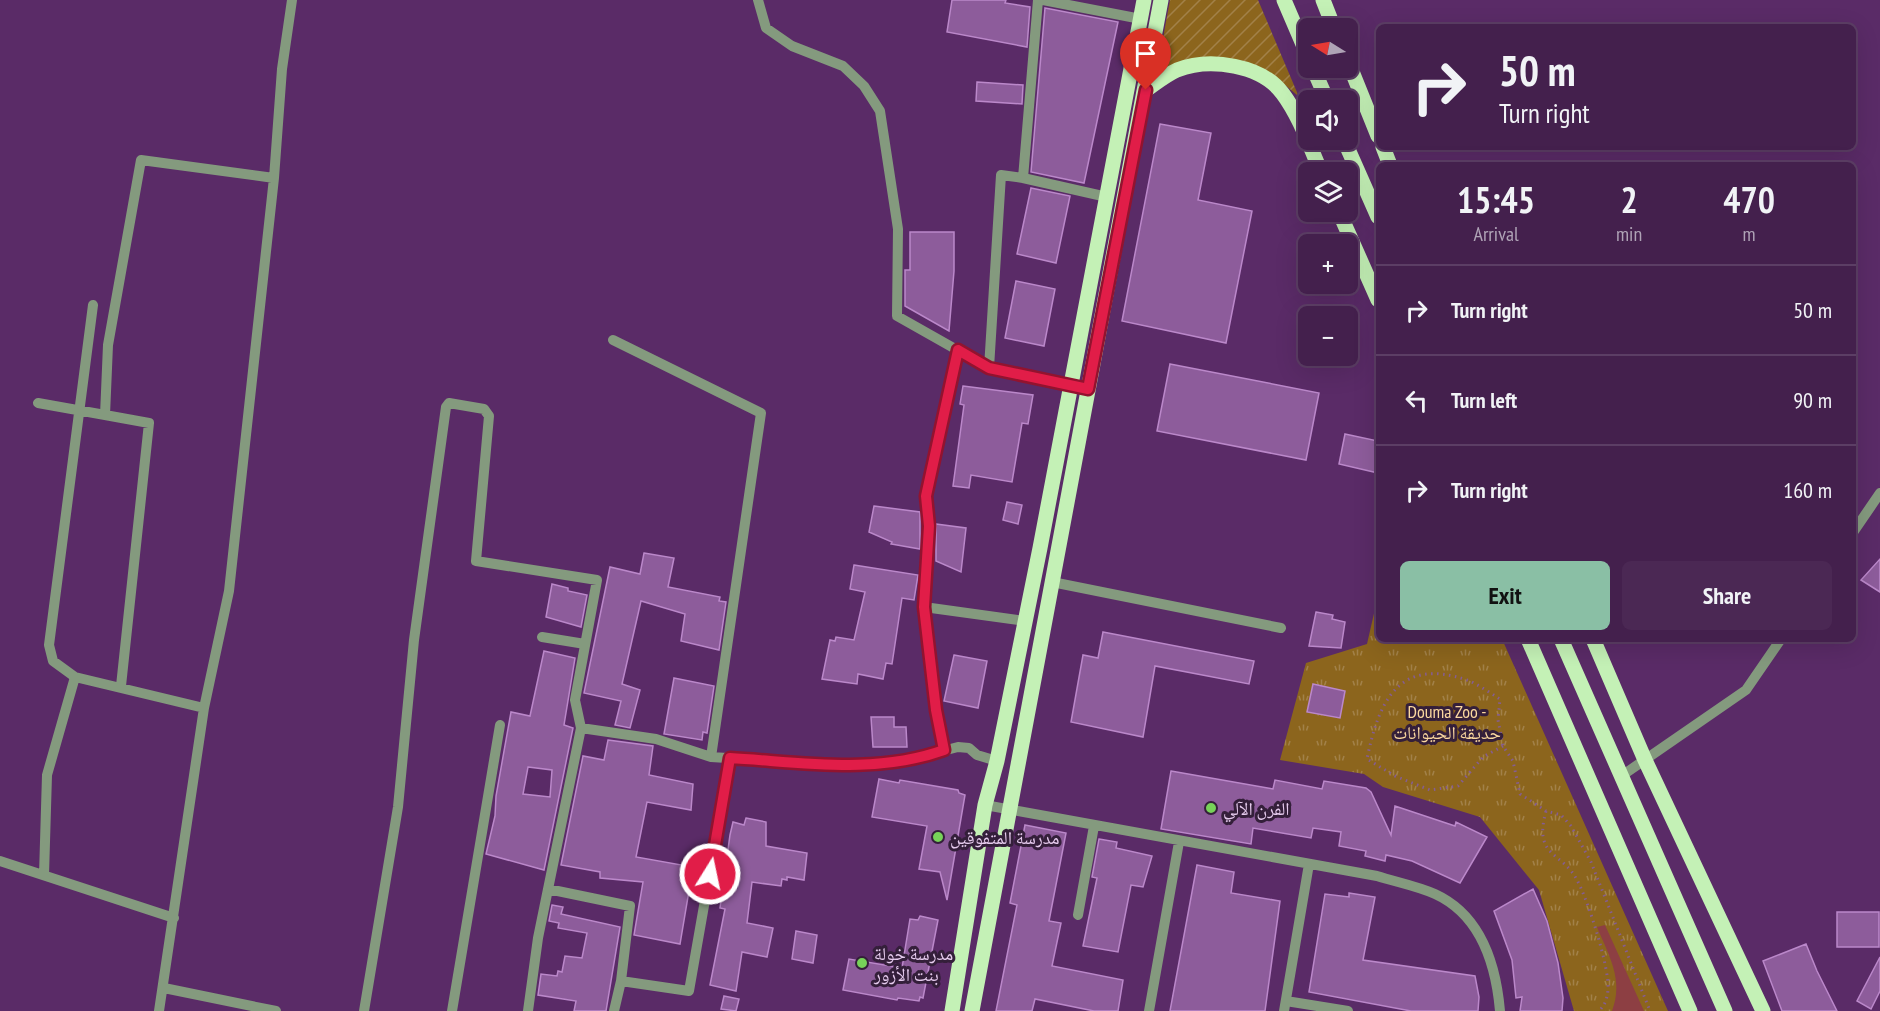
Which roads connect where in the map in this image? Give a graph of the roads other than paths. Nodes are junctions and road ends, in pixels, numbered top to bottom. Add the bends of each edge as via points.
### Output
1 (292, 0) edge
2 (758, 0) edge
3 (1041, 0) edge
4 (1144, 0) edge
5 (1161, 0) edge
6 (1284, 0) edge
7 (1323, 0) edge
8 (1330, 18) edge
9 (1141, 19) junction
10 (1298, 33) edge
11 (1355, 78) edge
12 (1146, 90) junction
13 (1298, 107) edge
14 (1376, 131) edge
15 (1348, 150) edge
16 (274, 178) junction
17 (1023, 178) junction
18 (1107, 197) junction
19 (1376, 212) edge
20 (1343, 222) edge
21 (1376, 295) edge
22 (93, 305) dead end
23 (613, 340) dead end
24 (958, 350) junction
25 (989, 368) junction
26 (1071, 384) junction
27 (1088, 389) junction
28 (38, 403) dead end
29 (79, 411) junction
30 (105, 415) junction
31 (1880, 493) edge
32 (1856, 528) edge
33 (1052, 582) junction
34 (924, 607) junction
35 (1025, 621) junction
36 (1281, 628) dead end
37 (542, 637) dead end
38 (1529, 642) edge
39 (1562, 642) edge
40 (1594, 642) edge
41 (1779, 642) edge
42 (585, 644) junction
43 (75, 676) junction
44 (121, 687) junction
45 (204, 708) junction
46 (500, 725) dead end
47 (581, 728) junction
48 (944, 750) junction
49 (711, 757) junction
50 (730, 758) junction
51 (1645, 760) junction
52 (997, 761) junction
53 (1620, 777) junction
54 (985, 805) junction
55 (1012, 809) junction
56 (1094, 826) junction
57 (1179, 842) junction
58 (0, 861) edge
59 (1309, 864) junction
60 (44, 875) junction
61 (548, 889) junction
62 (1078, 915) dead end
63 (174, 918) junction
64 (621, 981) junction
65 (164, 988) junction
66 (1285, 1006) edge
67 (159, 1011) edge
68 (276, 1011) edge
69 (364, 1011) edge
70 (452, 1011) edge
71 (528, 1011) edge
72 (614, 1011) edge
73 (952, 1011) edge
74 (972, 1011) edge
75 (1149, 1011) edge
76 (1348, 1011) edge
77 (1500, 1011) edge
78 (1690, 1011) edge
79 (1725, 1011) edge
80 (1763, 1011) edge

1 - 16 street via 282,69
2 - 24 street via 765,28 792,46 843,66 864,86 880,111 897,230 897,316
3 - 9 street
3 - 17 street
4 - 9 main road
5 - 12 main road
6 - 10 main road
7 - 8 main road
9 - 18 main road
11 - 14 main road
12 - 13 main road via 1170,73 1189,66 1230,66 1268,80
12 - 27 main road
15 - 19 main road
16 - 30 street via 141,160 108,345
16 - 45 street via 229,591
17 - 18 street
17 - 25 street via 1001,175
18 - 26 main road
20 - 21 main road
22 - 29 street
23 - 49 street via 761,413
24 - 25 street
24 - 34 street via 926,496 929,526
25 - 26 street
26 - 27 street
26 - 35 main road
27 - 33 main road
28 - 29 street
29 - 30 street
29 - 43 street via 49,645 53,661
30 - 44 street via 149,423
31 - 32 street
33 - 36 street
33 - 55 main road
34 - 35 street
34 - 48 street
35 - 52 main road
37 - 42 street
38 - 78 main road
39 - 53 main road
40 - 51 main road
41 - 51 street via 1746,690
42 - 47 street via 575,700
42 - 69 street via 597,580 476,561 489,416 484,409 449,403 414,640 398,807
43 - 44 street
43 - 60 street via 47,775
44 - 45 street
45 - 63 street
46 - 70 street
47 - 49 street via 656,739
47 - 61 street
48 - 50 street via 900,762 854,766
48 - 52 street via 969,748
49 - 50 street
50 - 64 street via 689,991
51 - 53 street
51 - 80 main road
52 - 54 main road
53 - 79 main road
54 - 55 street
54 - 73 main road
55 - 56 street
55 - 74 main road
56 - 57 street
56 - 62 street
57 - 59 street
57 - 75 street
58 - 60 street
59 - 66 street
59 - 77 street via 1377,876 1436,894 1460,911 1480,933 1491,959
60 - 63 street
61 - 64 street via 630,906
61 - 71 street
63 - 65 street
64 - 72 street
65 - 67 street
65 - 68 street
66 - 76 street

